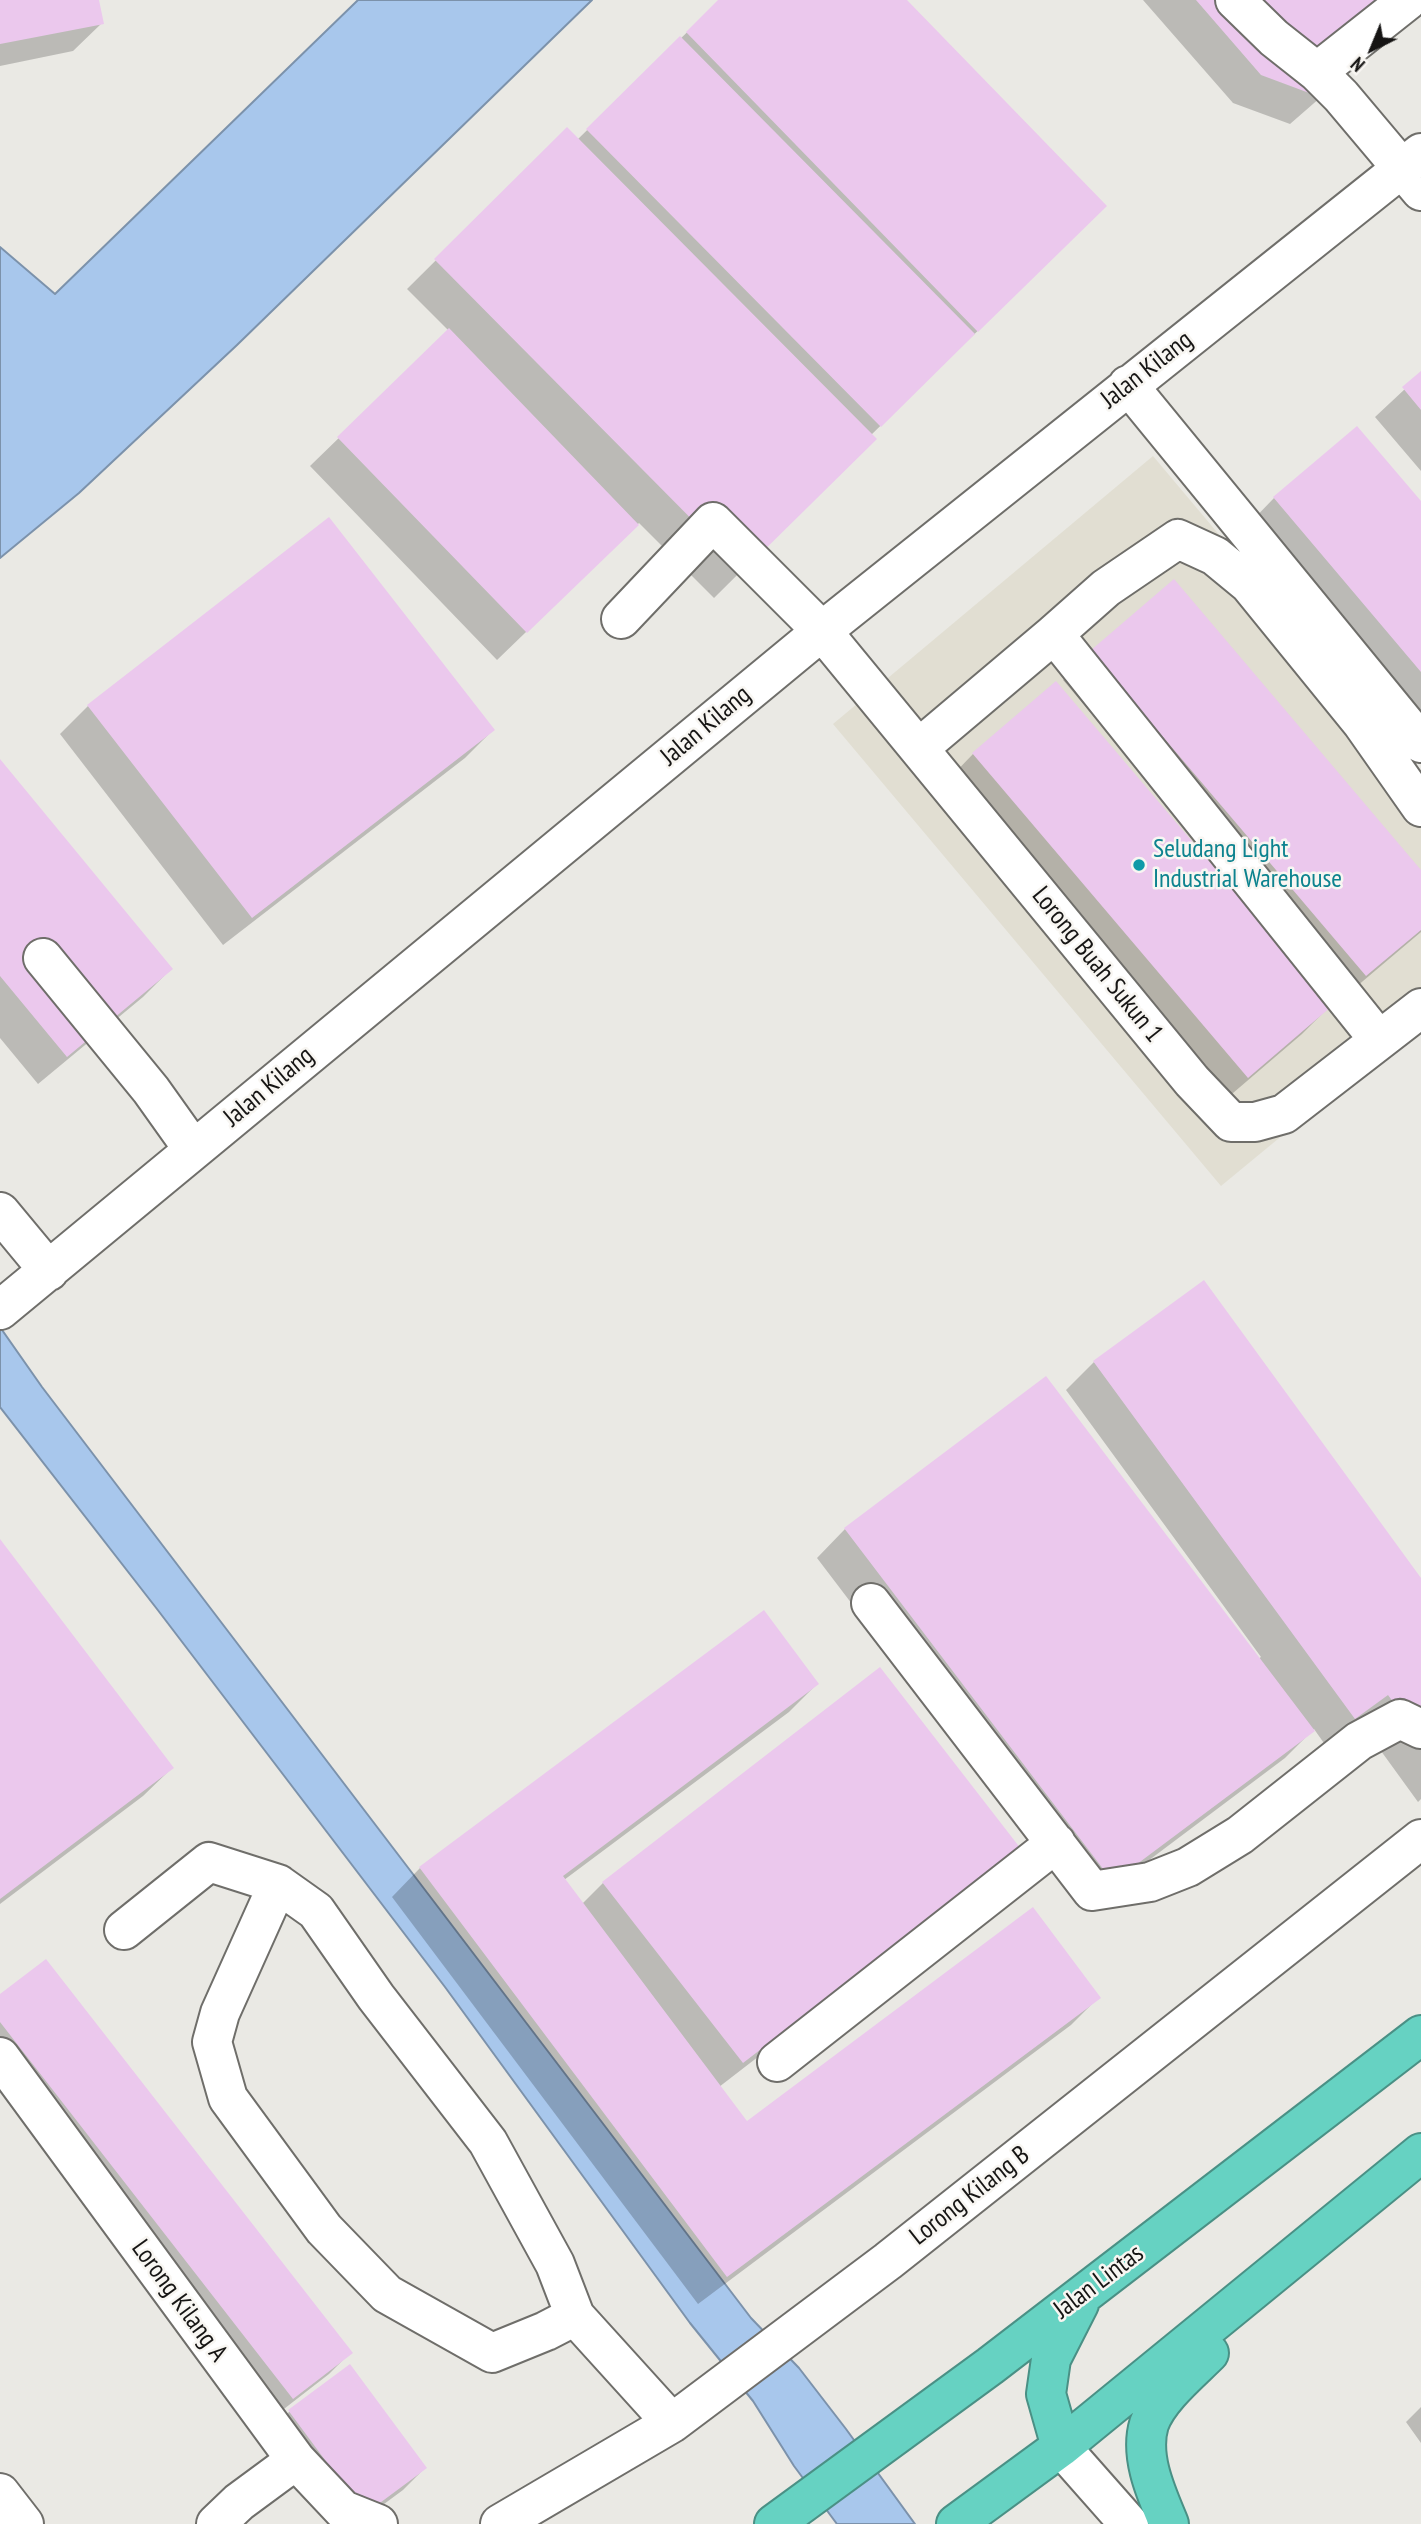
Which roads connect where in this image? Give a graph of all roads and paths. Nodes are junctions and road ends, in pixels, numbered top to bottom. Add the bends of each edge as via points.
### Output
1 (1234, 0) edge
2 (1408, 0) edge
3 (1317, 72) junction
4 (1415, 171) edge
5 (1128, 385) junction
6 (621, 619) dead end
7 (821, 631) junction
8 (1054, 634) junction
9 (1421, 743) edge
10 (919, 748) junction
11 (1421, 807) edge
12 (43, 958) dead end
13 (1421, 1008) edge
14 (1379, 1040) junction
15 (193, 1149) junction
16 (0, 1212) edge
17 (48, 1270) junction
18 (3, 1307) edge
19 (872, 1603) dead end
20 (1421, 1730) edge
21 (1421, 1839) edge
22 (1056, 1843) junction
23 (278, 1884) junction
24 (124, 1930) dead end
25 (1421, 2035) edge
26 (0, 2057) edge
27 (777, 2062) dead end
28 (1421, 2153) edge
29 (1345, 2214) junction
30 (1083, 2294) junction
31 (575, 2316) junction
32 (672, 2423) junction
33 (1061, 2447) junction
34 (296, 2460) junction
35 (0, 2493) edge
36 (24, 2524) edge
37 (216, 2524) edge
38 (378, 2524) edge
39 (500, 2524) edge
40 (774, 2524) edge
41 (956, 2524) edge
42 (1129, 2524) edge
43 (1169, 2524) edge

1 - 3 street
2 - 3 street
3 - 4 street
4 - 5 street, Jalan Kilang
5 - 7 street, Jalan Kilang
5 - 9 street
6 - 7 street, Lorong Buah Sukun 1 via 713,523
7 - 10 street, Lorong Buah Sukun 1
7 - 15 street, Jalan Kilang
8 - 10 street
8 - 11 street via 1106,588 1178,539 1191,544 1215,556 1249,584 1362,723
8 - 14 street
10 - 14 street, Lorong Buah Sukun 1 via 1192,1081 1231,1122 1255,1122 1284,1114
12 - 15 street
13 - 14 street, Lorong Buah Sukun 1
15 - 17 street, Jalan Kilang
16 - 17 street
17 - 18 street, Jalan Kilang
19 - 22 street
20 - 22 street via 1400,1719 1359,1741 1240,1835 1188,1867 1150,1882 1092,1891
21 - 32 street, Lorong Kilang B via 888,2261
22 - 27 street
23 - 24 street via 209,1862
23 - 31 street via 316,1911 488,2142 555,2264
23 - 31 street via 220,2013 212,2042 228,2098 324,2229 387,2294 492,2353
25 - 30 highway, Jalan Lintas
26 - 34 street, Lorong Kilang A
28 - 29 highway
29 - 33 highway
29 - 43 highway via 1167,2396 1150,2423 1146,2449
30 - 33 highway via 1051,2359 1046,2394
30 - 40 highway, Jalan Lintas
31 - 32 street
32 - 39 street, Lorong Kilang B
33 - 41 highway
33 - 42 street
34 - 37 street
34 - 38 street, Lorong Kilang A via 343,2510
35 - 36 street

